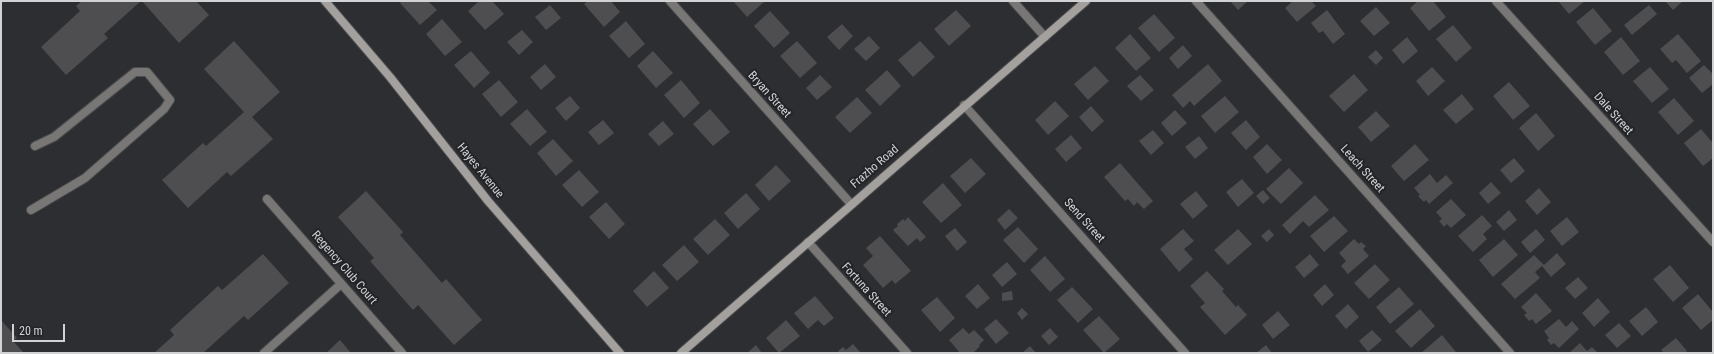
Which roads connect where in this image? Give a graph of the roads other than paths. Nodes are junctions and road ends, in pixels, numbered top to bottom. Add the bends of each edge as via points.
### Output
1 (325, 1) edge
2 (670, 1) edge
3 (1012, 1) edge
4 (1086, 1) edge
5 (1196, 1) edge
6 (1496, 1) edge
7 (1045, 37) junction
8 (964, 106) junction
9 (35, 146) dead end
10 (267, 199) dead end
11 (851, 204) junction
12 (31, 210) dead end
13 (808, 242) junction
14 (1713, 242) edge
15 (342, 284) junction
16 (264, 353) edge
17 (402, 353) edge
18 (620, 353) edge
19 (681, 353) edge
20 (906, 353) edge
21 (1185, 353) edge
22 (1510, 353) edge

1 - 18 street, Hayes Avenue via 390,77 488,201
2 - 11 street, Bryan Street
3 - 7 street
4 - 7 street, Frazho Road
5 - 22 street, Leach Street
6 - 14 street, Dale Street
7 - 8 street, Frazho Road
8 - 11 street, Frazho Road
8 - 21 street, Send Street
9 - 12 street via 54,137 135,72 147,72 170,100 164,109 85,178
10 - 15 street, Regency Club Court
11 - 13 street, Frazho Road
13 - 19 street, Frazho Road
13 - 20 street, Fortuna Street
15 - 16 street
15 - 17 street, Regency Club Court

